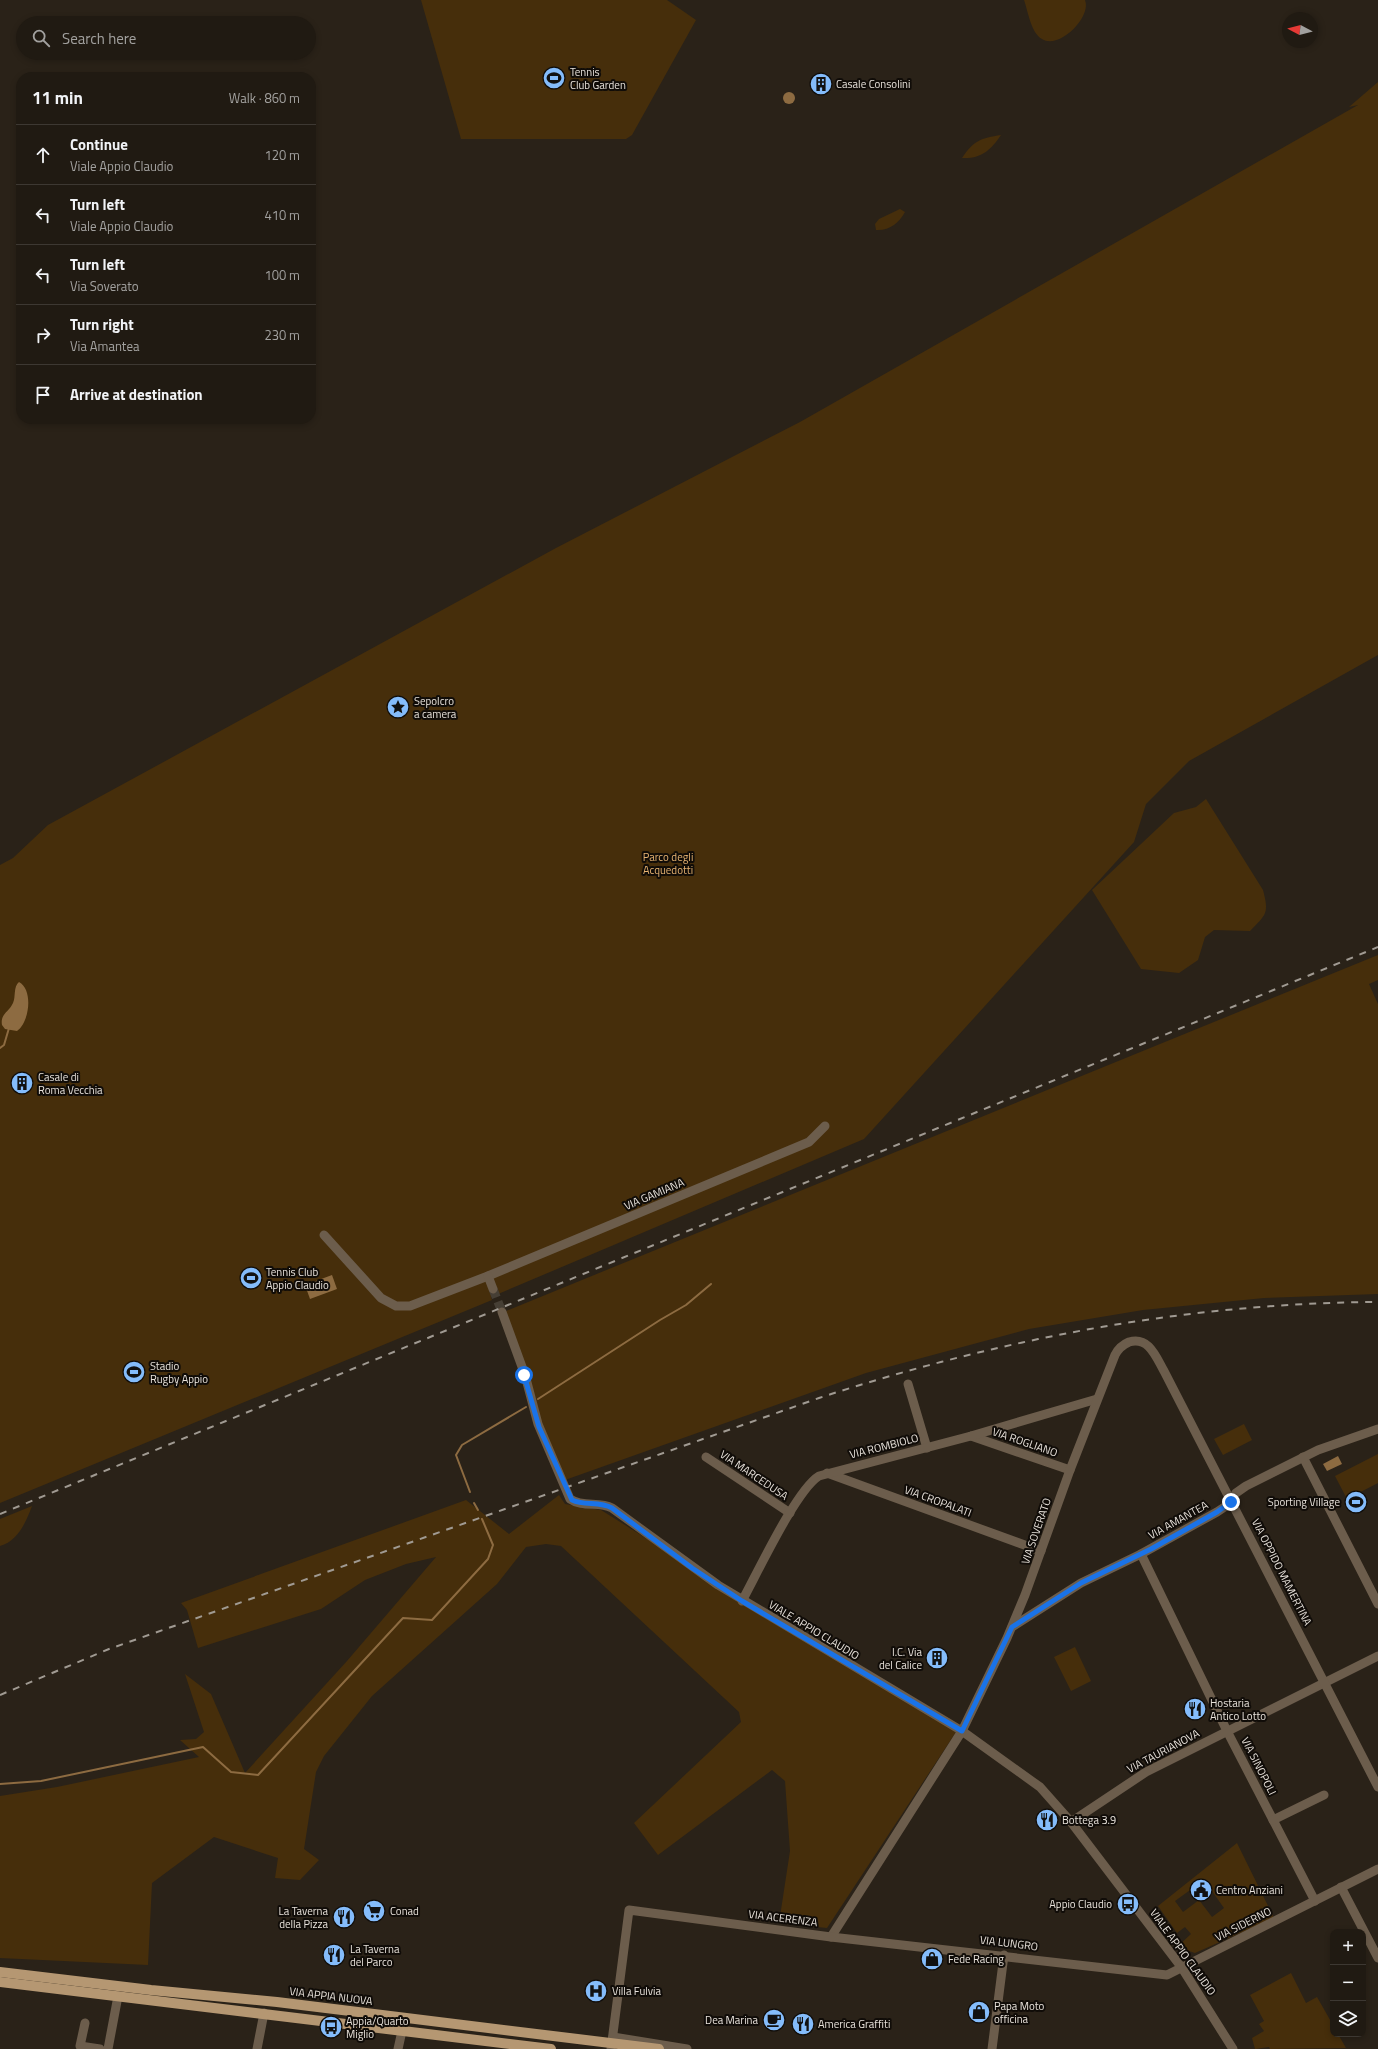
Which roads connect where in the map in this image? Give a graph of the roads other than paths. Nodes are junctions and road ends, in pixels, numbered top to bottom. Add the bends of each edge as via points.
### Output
1 (825, 1126) dead end
2 (324, 1235) dead end
3 (488, 1276) junction
4 (493, 1289) tunnel mouth
5 (502, 1312) tunnel mouth
6 (1130, 1342) joint
7 (908, 1384) dead end
8 (1097, 1399) junction
9 (1378, 1429) edge
10 (972, 1436) junction
11 (927, 1448) junction
12 (706, 1457) dead end
13 (1303, 1457) junction
14 (1070, 1470) junction
15 (827, 1473) junction
16 (1232, 1500) junction
17 (790, 1513) junction
18 (1041, 1551) junction
19 (1141, 1554) junction
20 (742, 1601) junction
21 (1378, 1604) edge
22 (1012, 1627) junction
23 (1378, 1656) edge
24 (1325, 1682) junction
25 (962, 1731) junction
26 (1227, 1731) junction
27 (1378, 1787) edge
28 (1324, 1795) dead end
29 (1273, 1820) junction
30 (1071, 1822) junction
31 (1378, 1869) edge
32 (1341, 1887) junction
33 (1315, 1901) junction
34 (831, 1936) junction
35 (1004, 1955) junction
36 (1378, 1958) edge
37 (1182, 1968) junction
38 (0, 1972) edge
39 (0, 1982) edge
40 (118, 1996) junction
41 (253, 1999) junction
42 (264, 2013) junction
43 (85, 2023) dead end
44 (402, 2030) junction
45 (612, 2043) edge
46 (80, 2048) edge
47 (100, 2049) edge
48 (108, 2049) edge
49 (257, 2049) edge
50 (398, 2049) edge
51 (550, 2049) edge
52 (659, 2049) edge
53 (687, 2049) edge
54 (992, 2049) edge
55 (1233, 2049) edge

1 - 3 street, VIA GAMIANA via 809,1142
2 - 3 street via 381,1298 396,1306 414,1305
3 - 4 street
5 - 20 street, VIALE APPIO CLAUDIO via 523,1370 538,1424 569,1498 576,1502 612,1508 695,1570
6 - 8 street, VIA SOVERATO via 1116,1352
6 - 16 street, VIA OPPIDO MAMERTINA via 1142,1342 1152,1349
7 - 11 street
8 - 10 street, VIA ROMBIOLO
8 - 14 street, VIA SOVERATO
9 - 13 street, VIA AMANTEA
10 - 11 street, VIA ROMBIOLO
10 - 14 street, VIA ROGLIANO
11 - 15 street, VIA ROMBIOLO
12 - 17 street, VIA MARCEDUSA
13 - 16 street, VIA AMANTEA via 1238,1490
13 - 21 street
14 - 18 street, VIA SOVERATO
15 - 17 street, VIA ROMBIOLO via 812,1481
15 - 18 street, VIA CROPALATI
16 - 19 street, VIA AMANTEA via 1217,1512
16 - 24 street, VIA OPPIDO MAMERTINA
17 - 20 street, VIA ROMBIOLO
18 - 22 street, VIA SOVERATO
19 - 22 street, VIA AMANTEA via 1081,1583
19 - 26 street, VIA SINOPOLI
20 - 25 street, VIALE APPIO CLAUDIO
22 - 25 street, VIA SOVERATO
23 - 24 street, VIA TAURIANOVA
24 - 26 street, VIA TAURIANOVA
24 - 27 street, VIA OPPIDO MAMERTINA
25 - 30 street, VIALE APPIO CLAUDIO via 1035,1782
25 - 34 street, VIA ACERENZA
26 - 29 street, VIA SINOPOLI
26 - 30 street, VIA TAURIANOVA via 1135,1778
28 - 29 street
29 - 33 street, VIA SINOPOLI
30 - 37 street, VIALE APPIO CLAUDIO
31 - 32 street, VIA SIDERNO
32 - 33 street, VIA SIDERNO
32 - 36 street
33 - 37 street, VIA SIDERNO
34 - 35 street, VIA LUNGRO
34 - 45 street, VIA ACERENZA via 629,1910
35 - 37 street, VIA LUNGRO via 1164,1975
35 - 54 street
37 - 55 street, VIALE APPIO CLAUDIO
38 - 41 main road, VIA APPIA NUOVA
39 - 40 main road
40 - 42 main road
40 - 48 street
41 - 42 main road
41 - 45 main road, VIA APPIA NUOVA
42 - 44 main road
42 - 49 street
43 - 46 street
44 - 50 street
44 - 51 main road
45 - 52 main road, VIA APPIA NUOVA
45 - 53 street, VIA APPIA NUOVA
46 - 47 street

